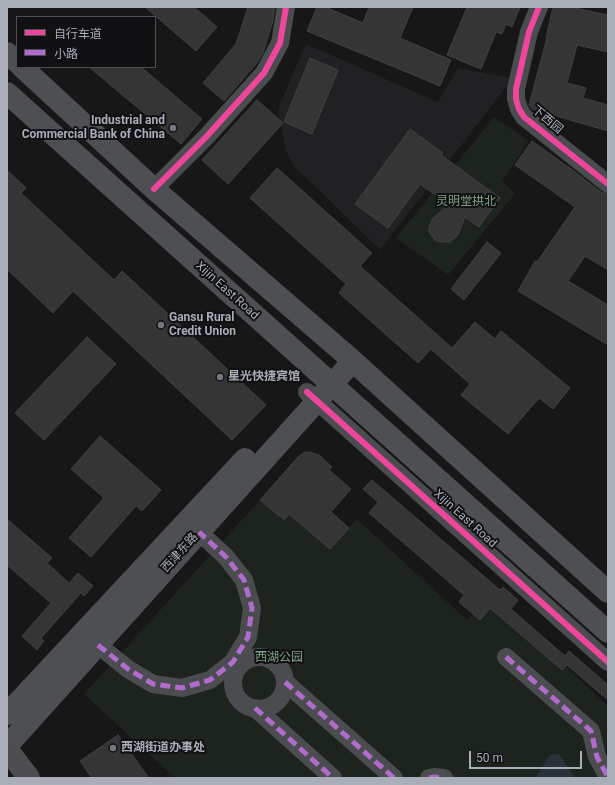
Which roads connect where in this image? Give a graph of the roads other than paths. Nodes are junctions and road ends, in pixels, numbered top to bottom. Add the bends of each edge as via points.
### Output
1 (286, 7) edge
2 (539, 7) edge
3 (7, 53) edge
4 (16, 61) edge
5 (23, 68) edge
6 (7, 93) edge
7 (608, 184) edge
8 (154, 189) junction
9 (349, 357) junction
10 (327, 380) junction
11 (312, 397) junction
12 (199, 532) junction
13 (608, 592) edge
14 (608, 632) edge
15 (98, 645) junction
16 (506, 657) dead end
17 (608, 662) edge
18 (237, 664) junction
19 (285, 682) junction
20 (255, 708) junction
21 (9, 709) edge
22 (7, 746) edge
23 (7, 749) edge
24 (608, 777) edge
25 (29, 778) edge
26 (333, 778) edge
27 (394, 778) edge
28 (429, 778) edge
29 (444, 778) edge

1 - 8 street via 280,43 264,73 208,136
2 - 7 street, 下西园 via 529,32 516,89 519,109 524,117
3 - 4 main road
5 - 8 main road
6 - 10 main road, Xijin East Road
8 - 9 main road
9 - 10 main road, 西津东路
9 - 13 main road
10 - 11 main road, 西津东路
10 - 14 main road, Xijin East Road
11 - 12 main road, 西津东路
11 - 17 street, Xijin East Road
11 - 21 main road, 西津东路
12 - 15 main road, 西津东路
12 - 18 street via 226,557 244,580 252,608 248,637
15 - 18 street via 128,669 153,684 182,688 210,680
15 - 22 main road, 西津东路
16 - 24 street via 591,731 597,757
18 - 19 street via 258,657 268,659 277,664
18 - 20 street via 234,684 236,694 242,702
19 - 20 street via 284,692 279,700 271,706
19 - 27 street
20 - 26 street
23 - 25 highway
28 - 29 street

